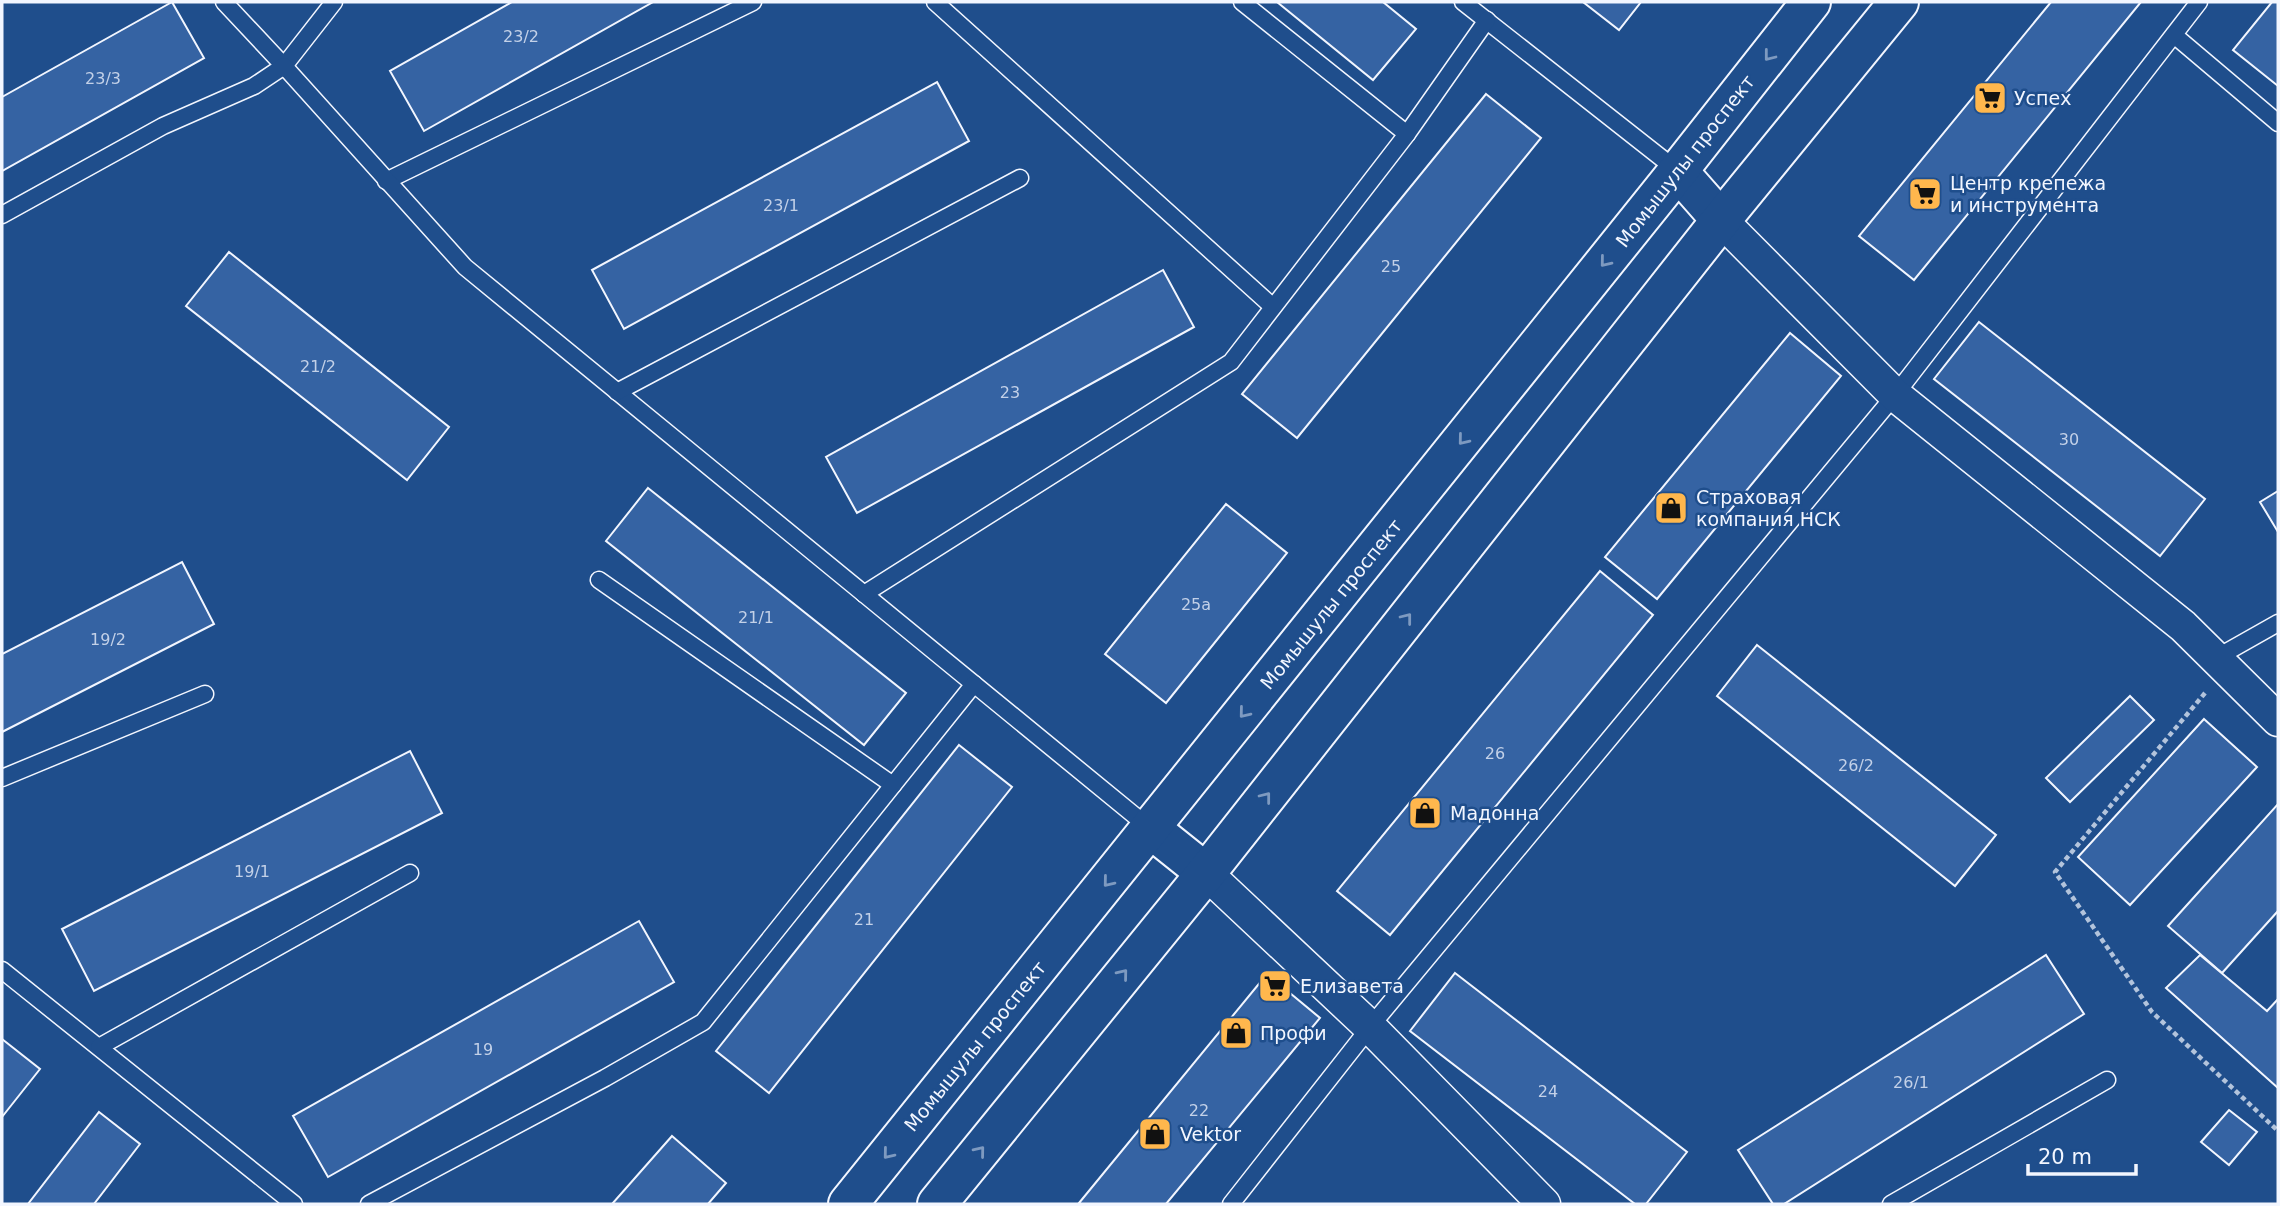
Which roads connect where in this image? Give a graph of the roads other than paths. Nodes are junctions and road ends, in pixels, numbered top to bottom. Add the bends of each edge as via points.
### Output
1 (225, 2) edge
2 (334, 2) edge
3 (753, 2) edge
4 (935, 2) edge
5 (1242, 2) edge
6 (1463, 2) edge
7 (1811, 2) edge
8 (1899, 2) edge
9 (2199, 2) edge
10 (1487, 20) junction
11 (2174, 34) junction
12 (284, 65) junction
13 (2278, 123) edge
14 (1407, 134) junction
15 (1678, 171) junction
16 (1020, 178) dead end
17 (386, 181) junction
18 (2, 215) edge
19 (1721, 220) junction
20 (1273, 307) junction
21 (617, 392) junction
22 (1895, 395) junction
23 (599, 580) dead end
24 (864, 594) junction
25 (2278, 623) edge
26 (2221, 663) junction
27 (974, 684) junction
28 (205, 694) dead end
29 (2278, 720) edge
30 (2, 778) edge
31 (893, 785) junction
32 (1151, 829) junction
33 (410, 873) dead end
34 (1206, 873) junction
35 (2, 970) edge
36 (1370, 1027) junction
37 (99, 1047) junction
38 (2107, 1080) dead end
39 (295, 1204) edge
40 (369, 1204) edge
41 (848, 1204) edge
42 (937, 1204) edge
43 (1231, 1204) edge
44 (1544, 1204) edge
45 (1891, 1204) edge

1 - 12 lane
2 - 12 lane
3 - 17 lane
4 - 20 lane
5 - 14 lane
6 - 10 lane
7 -> 15 street, Момышулы проспект
8 - 19 street
9 - 11 lane
10 - 14 lane
10 - 15 lane
11 - 13 lane
11 - 22 lane
12 - 17 lane
12 - 18 lane via 254,86 163,126
14 - 20 lane
15 - 19 street
15 -> 32 street, Момышулы проспект
16 - 21 lane
17 - 21 lane via 464,267
19 - 22 street
34 -> 19 street
20 - 24 lane via 1231,362
21 - 24 lane
22 - 26 street via 2183,626
22 - 36 lane
23 - 31 lane
24 - 27 lane
25 - 26 lane
26 - 29 street
27 - 31 lane
27 - 32 lane
28 - 30 lane
31 - 40 lane via 703,1022
32 - 34 street
32 -> 41 street, Момышулы проспект
33 - 37 lane
34 - 36 street
42 -> 34 street
35 - 37 lane
36 - 43 lane
36 - 44 street
37 - 39 lane
38 - 45 lane

